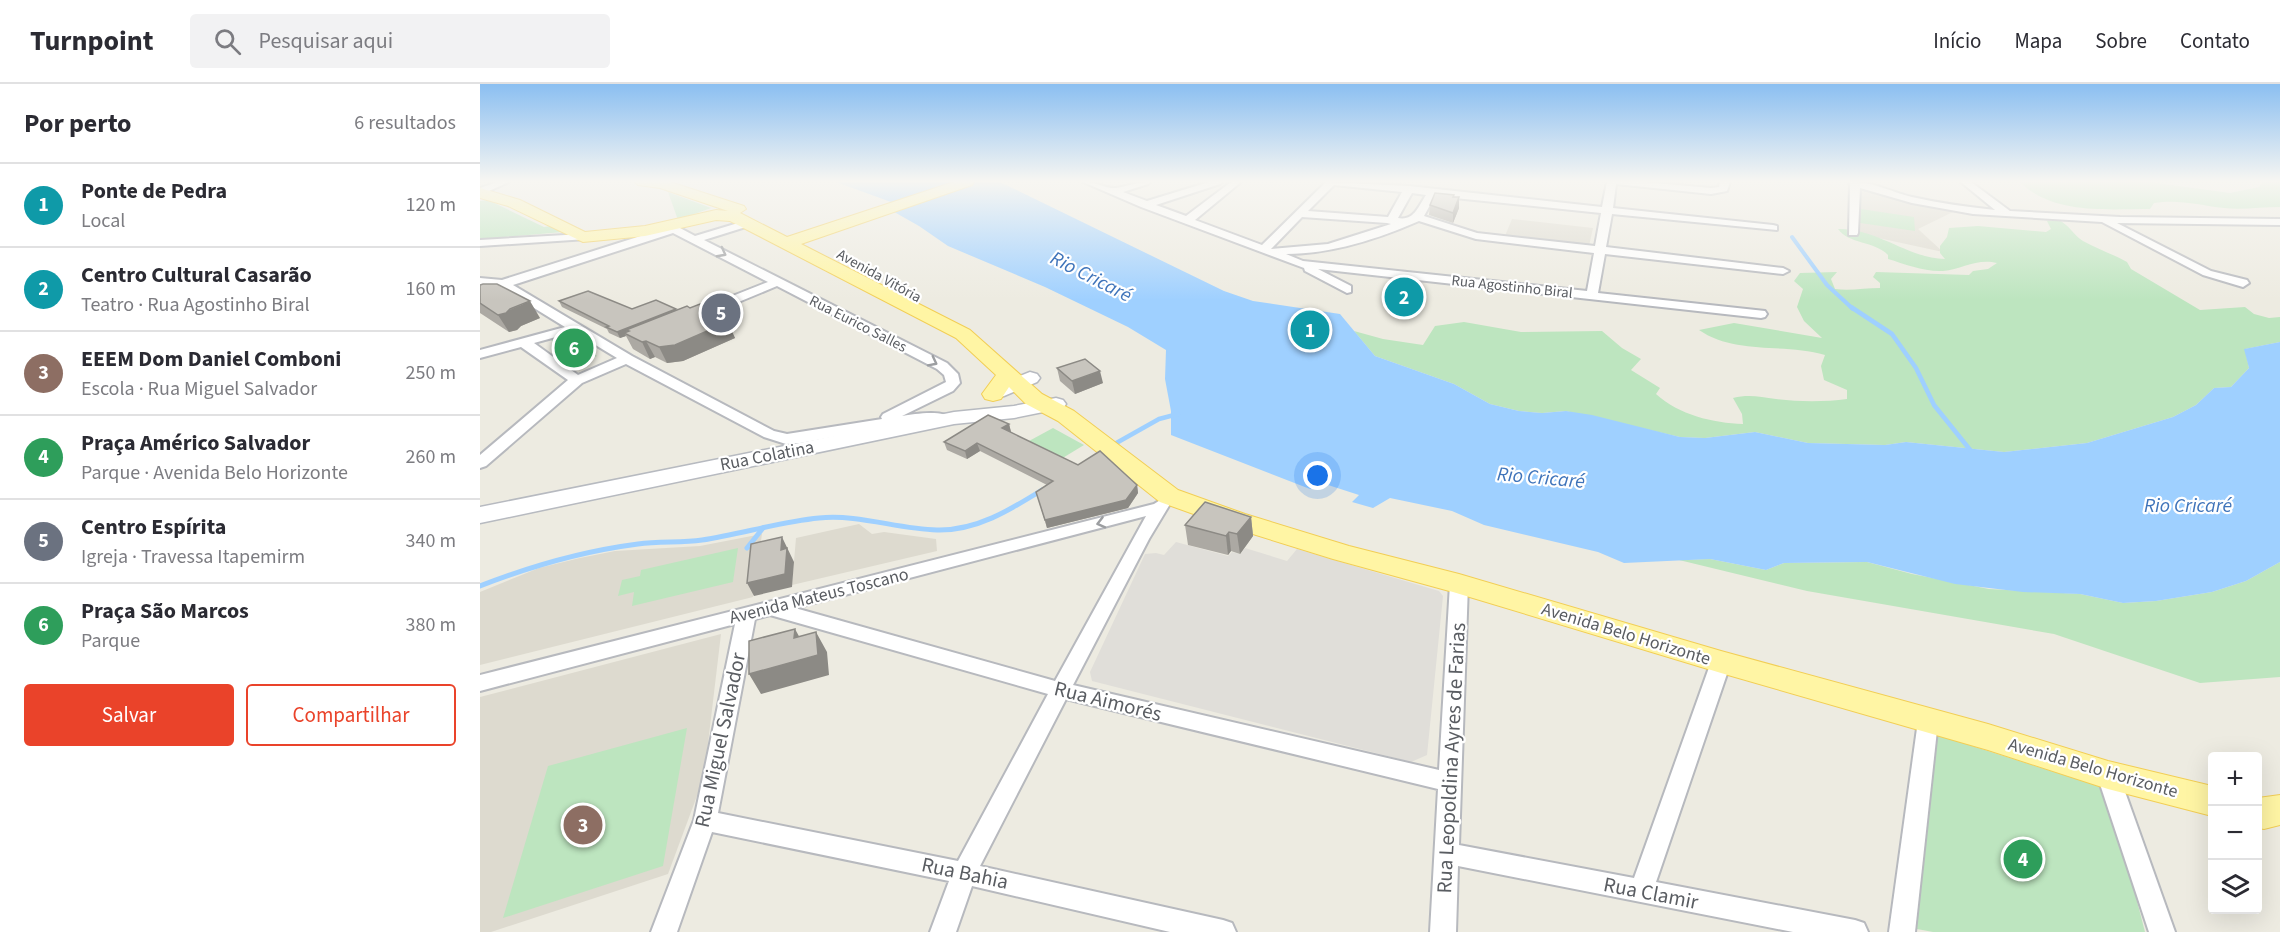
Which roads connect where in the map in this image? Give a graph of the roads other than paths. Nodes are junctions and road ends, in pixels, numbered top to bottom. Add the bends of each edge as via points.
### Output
1 (552, 222) edge
2 (685, 222) edge
3 (745, 222) edge
4 (769, 222) edge
5 (848, 222) edge
6 (1189, 222) edge
7 (1292, 222) edge
8 (1405, 222) edge
9 (1422, 222) edge
10 (1604, 222) edge
11 (1713, 222) edge
12 (1853, 222) edge
13 (2106, 222) edge
14 (2255, 222) edge
15 (2280, 222) edge
16 (748, 223) junction
17 (674, 227) junction
18 (1773, 228) dead end
19 (1853, 233) dead end
20 (583, 237) junction
21 (807, 237) junction
22 (696, 239) junction
23 (480, 243) edge
24 (788, 243) junction
25 (1264, 250) junction
26 (1600, 250) junction
27 (1300, 264) junction
28 (1783, 271) dead end
29 (480, 282) edge
30 (777, 282) junction
31 (2243, 283) dead end
32 (503, 284) junction
33 (1347, 289) dead end
34 (1592, 295) junction
35 (1761, 314) dead end
36 (683, 320) edge
37 (575, 328) junction
38 (630, 341) edge
39 (523, 342) junction
40 (610, 349) junction
41 (480, 354) edge
42 (627, 359) junction
43 (1018, 379) junction
44 (577, 380) junction
45 (993, 394) junction
46 (1054, 408) junction
47 (1014, 412) junction
48 (950, 419) junction
49 (868, 426) junction
50 (480, 463) edge
51 (1163, 502) junction
52 (480, 515) edge
53 (1459, 584) junction
54 (770, 609) junction
55 (746, 615) junction
56 (1721, 663) junction
57 (480, 683) edge
58 (1060, 690) junction
59 (1928, 721) junction
60 (2108, 775) junction
61 (1449, 782) junction
62 (2208, 800) edge
63 (705, 820) junction
64 (1446, 853) junction
65 (964, 873) junction
66 (1641, 891) junction
67 (664, 932) edge
68 (943, 932) edge
69 (1223, 932) edge
70 (1443, 932) edge
71 (1855, 932) edge
72 (1902, 932) edge
73 (2162, 932) edge

1 - 20 main road
2 - 17 main road
3 - 16 main road, Avenida Vitória
4 - 21 main road, Avenida Vitória
5 - 21 main road
6 - 25 street, Rua Agostinho Biral
7 - 25 street
8 - 25 street via 1328,248
9 - 26 street via 1470,235
10 - 26 street
11 - 18 street
12 - 19 street
13 - 31 street via 2207,273
14 - 15 street
16 - 22 street
16 - 24 main road, Avenida Vitória
17 - 20 main road
17 - 22 street, Rua Eurico Salles
17 - 32 street
20 - 23 street
21 - 24 main road
21 - 43 main road, Avenida Vitória via 976,330
22 -> 30 street, Rua Eurico Salles
24 - 43 main road, Avenida Vitória via 963,334
25 - 27 street, Rua Agostinho Biral
26 - 28 street
26 - 34 street
27 - 33 street
27 - 34 street, Rua Agostinho Biral
29 - 32 street
30 - 36 street
30 -> 49 street, Rua Eurico Salles via 951,374 953,383 948,388
32 - 37 street
34 - 35 street, Rua Agostinho Biral
37 - 39 street
37 - 40 street
38 - 40 street
39 - 41 street
39 - 44 street
40 - 42 street
42 - 44 street
42 - 49 street via 756,429 780,438
43 - 45 main road
43 - 46 main road, Avenida Vitória
44 - 50 street
45 - 47 main road via 997,405
45 - 48 main road
46 - 47 main road, Rua Colatina
46 - 51 main road, Avenida Belo Horizonte via 1115,454
47 - 48 main road, Rua Colatina
48 - 49 street via 920,418
48 - 52 main road, Rua Colatina
51 - 53 main road, Avenida Belo Horizonte
51 -> 54 street, Avenida Mateus Toscano
51 - 58 street
53 - 56 main road, Avenida Belo Horizonte
53 - 61 street, Rua Leopoldina Ayres de Farias
54 - 55 street, Avenida Mateus Toscano
54 - 58 street, Rua Aimorés
55 - 57 street, Avenida Mateus Toscano
55 - 63 street, Rua Miguel Salvador
56 - 59 main road, Avenida Belo Horizonte
56 - 66 street
58 - 61 street, Rua Aimorés
58 - 65 street
59 - 60 main road, Avenida Belo Horizonte
59 - 72 street
60 - 62 main road, Avenida Belo Horizonte
60 - 73 street
61 - 64 street, Rua Leopoldina Ayres de Farias
63 - 65 street, Rua Bahia
63 - 67 street, Rua Miguel Salvador
64 - 66 street, Rua Clamir
64 - 70 street, Rua Leopoldina Ayres de Farias
65 - 68 street
65 - 69 street, Rua Bahia
66 - 71 street, Rua Clamir

